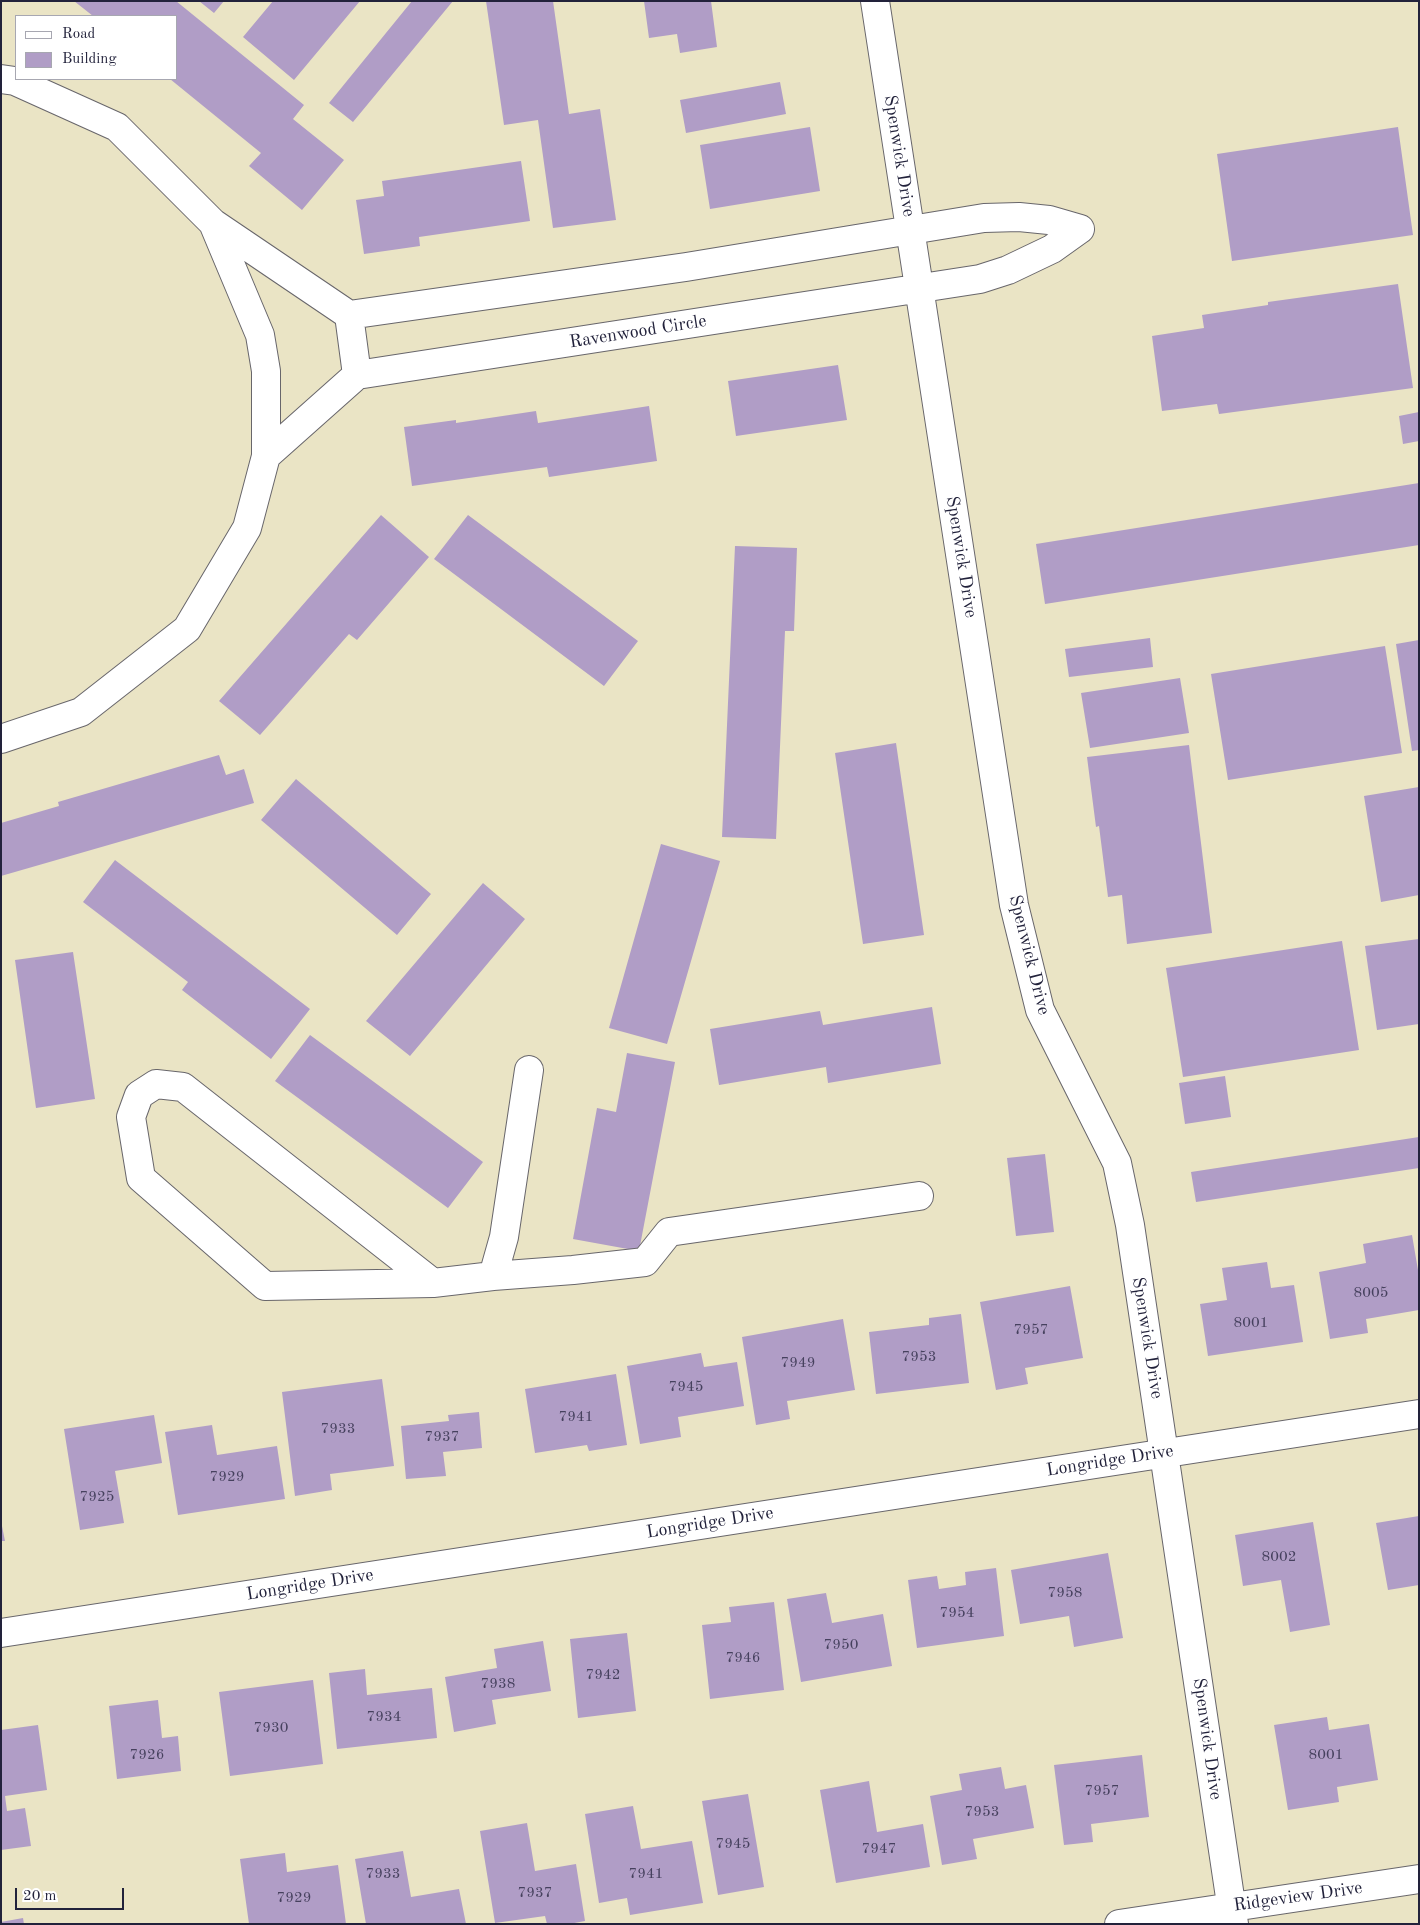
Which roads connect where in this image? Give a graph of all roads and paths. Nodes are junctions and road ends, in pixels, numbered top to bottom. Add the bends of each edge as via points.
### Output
1 (875, 1) edge
2 (1, 79) edge
3 (213, 223) junction
4 (910, 229) junction
5 (920, 290) junction
6 (349, 315) junction
7 (357, 375) junction
8 (266, 456) junction
9 (1, 739) edge
10 (529, 1070) dead end
11 (919, 1196) dead end
12 (494, 1276) junction
13 (433, 1283) junction
14 (1419, 1414) edge
15 (1165, 1453) junction
16 (1, 1633) edge
17 (1419, 1879) edge
18 (1232, 1915) edge
19 (1119, 1924) edge

1 - 4 street, Spenwick Drive
2 - 3 street via 15,81 117,127
3 - 6 street
3 - 8 street via 260,335 266,371
4 - 5 street, Spenwick Drive
4 - 5 street, Ravenwood Circle via 984,218 1019,217 1049,220 1080,229 1052,249 1008,270 980,279
4 - 6 street via 686,267
5 - 7 street, Ravenwood Circle
5 - 15 street, Spenwick Drive via 1014,905 1040,1010 1116,1163 1130,1224
6 - 7 street
7 - 8 street
8 - 9 street via 247,528 187,629 81,712
10 - 12 street via 504,1237
11 - 12 street via 669,1232 645,1262
12 - 13 street
13 - 13 street via 183,1086 156,1084 139,1095 130,1117 141,1178 265,1286
14 - 15 street, Longridge Drive
15 - 16 street, Longridge Drive
15 - 18 street, Spenwick Drive
17 - 18 street, Ridgeview Drive
18 - 19 street, Ridgeview Drive

